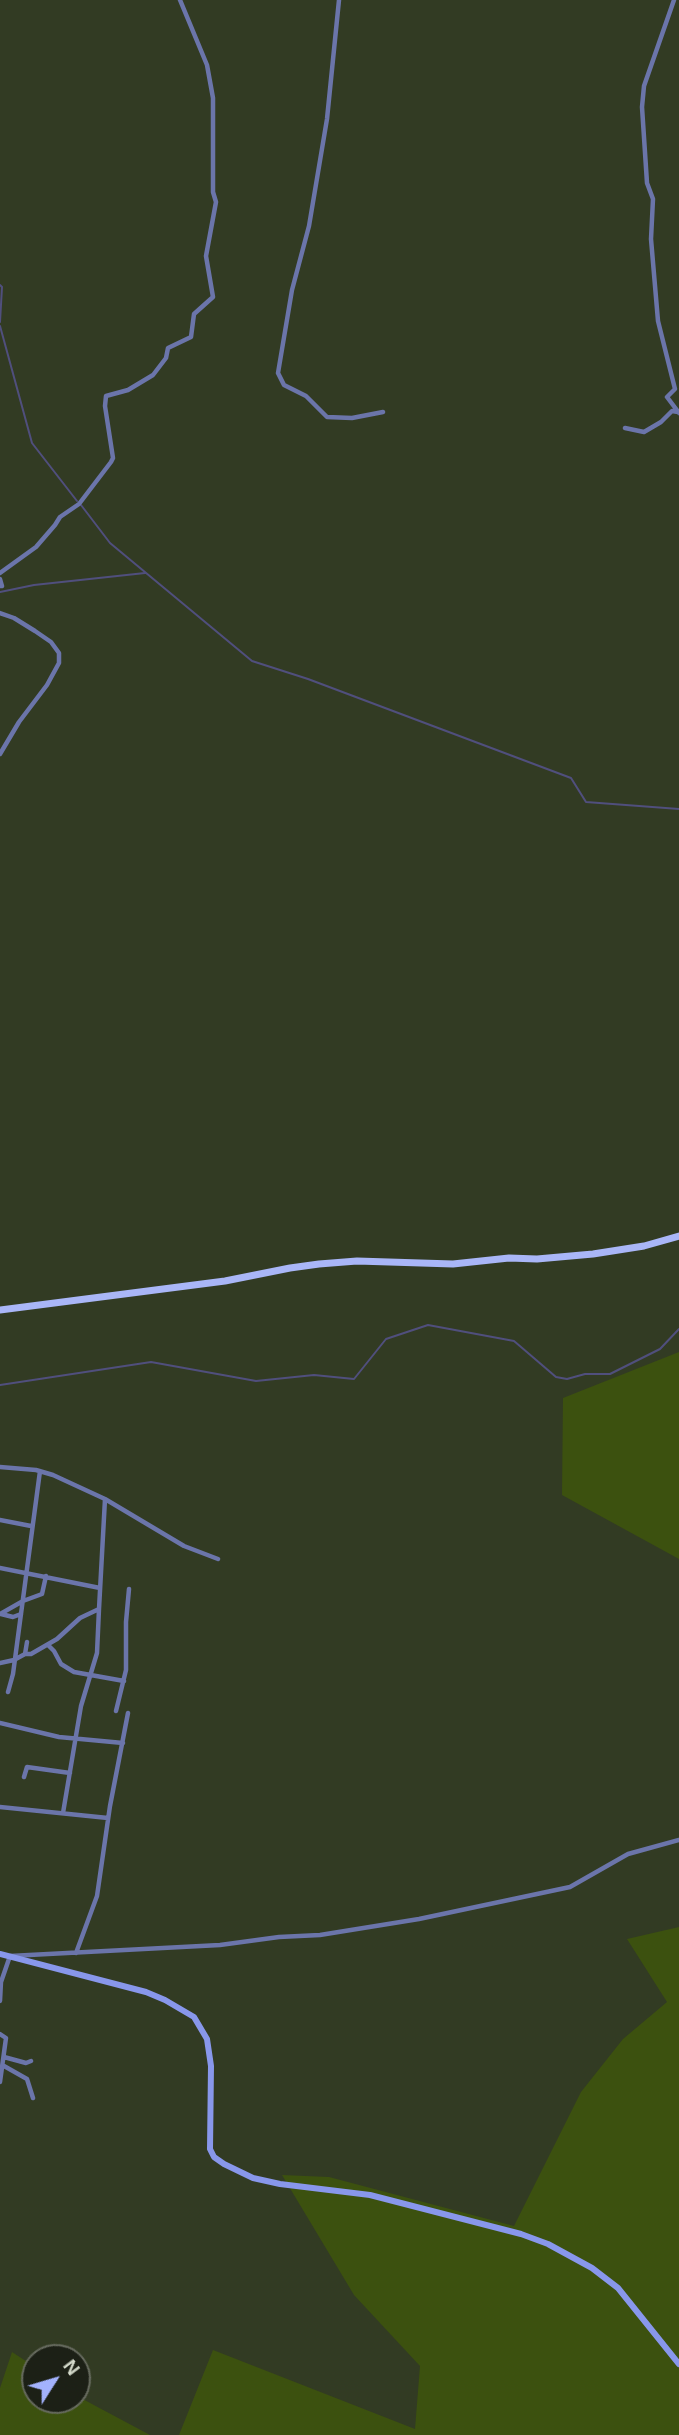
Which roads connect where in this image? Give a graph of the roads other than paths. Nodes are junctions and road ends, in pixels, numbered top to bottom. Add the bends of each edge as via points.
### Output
1 (180, 0) edge
2 (339, 0) edge
3 (674, 0) edge
4 (383, 412) dead end
5 (679, 413) edge
6 (625, 428) dead end
7 (0, 573) edge
8 (0, 579) edge
9 (0, 586) edge
10 (0, 613) edge
11 (0, 754) edge
12 (679, 1236) edge
13 (0, 1310) edge
14 (0, 1467) edge
15 (40, 1471) junction
16 (105, 1499) junction
17 (0, 1520) edge
18 (31, 1527) junction
19 (218, 1559) dead end
20 (0, 1568) edge
21 (27, 1573) junction
22 (46, 1576) junction
23 (100, 1588) junction
24 (129, 1589) dead end
25 (23, 1601) junction
26 (99, 1609) junction
27 (0, 1614) edge
28 (21, 1614) junction
29 (27, 1642) dead end
30 (48, 1645) junction
31 (26, 1654) junction
32 (14, 1660) junction
33 (0, 1662) edge
34 (91, 1676) junction
35 (124, 1681) junction
36 (8, 1692) dead end
37 (116, 1712) dead end
38 (128, 1713) dead end
39 (0, 1723) edge
40 (77, 1738) junction
41 (122, 1743) junction
42 (70, 1773) junction
43 (24, 1777) dead end
44 (0, 1807) edge
45 (63, 1813) junction
46 (108, 1818) junction
47 (679, 1840) edge
48 (76, 1952) junction
49 (0, 1954) edge
50 (10, 1956) junction
51 (0, 2001) edge
52 (0, 2034) edge
53 (4, 2057) junction
54 (31, 2061) dead end
55 (4, 2066) junction
56 (0, 2082) edge
57 (33, 2098) dead end
58 (679, 2364) edge

1 - 7 street via 207,65 213,98 216,202 206,256 213,297 194,314 191,337 168,348 153,375 137,386 106,396 111,462 79,504 68,509 36,547
2 - 4 street via 327,119 278,373 284,385 306,396 327,417
3 - 5 street via 644,86 642,107 647,183 653,199 651,239 658,321 675,389 667,397
5 - 6 street via 672,411 644,432
8 - 9 street
10 - 11 street via 51,642 59,653 59,663
12 - 13 main road via 644,1246 549,1258 453,1264 342,1262
14 - 15 street
15 - 16 street
15 - 18 street
16 - 19 street via 184,1546
16 - 23 street
17 - 18 street
18 - 21 street
20 - 21 street
21 - 22 street
21 - 25 street
22 - 23 street
22 - 25 street via 42,1594
23 - 26 street
24 - 35 street
25 - 27 street
25 - 28 street
26 - 30 street via 80,1618
26 - 34 street
27 - 28 street
28 - 32 street
29 - 31 street
30 - 31 street
30 - 34 street via 61,1664
31 - 32 street
32 - 33 street
32 - 36 street
34 - 35 street
34 - 40 street
35 - 37 street
38 - 41 street
39 - 40 street
40 - 41 street
40 - 42 street
41 - 46 street
42 - 43 street via 27,1767
42 - 45 street
44 - 45 street
45 - 46 street
46 - 48 street via 97,1896
47 - 48 street via 628,1854 570,1887 419,1919 220,1945
48 - 50 street
49 - 50 main road
50 - 51 street
50 - 58 main road via 146,1992 194,2017 207,2039 211,2066 210,2148 224,2164 253,2178 370,2195 548,2244 618,2288
52 - 53 street via 6,2038
53 - 54 street
53 - 55 street
55 - 56 street
55 - 57 street via 27,2079

